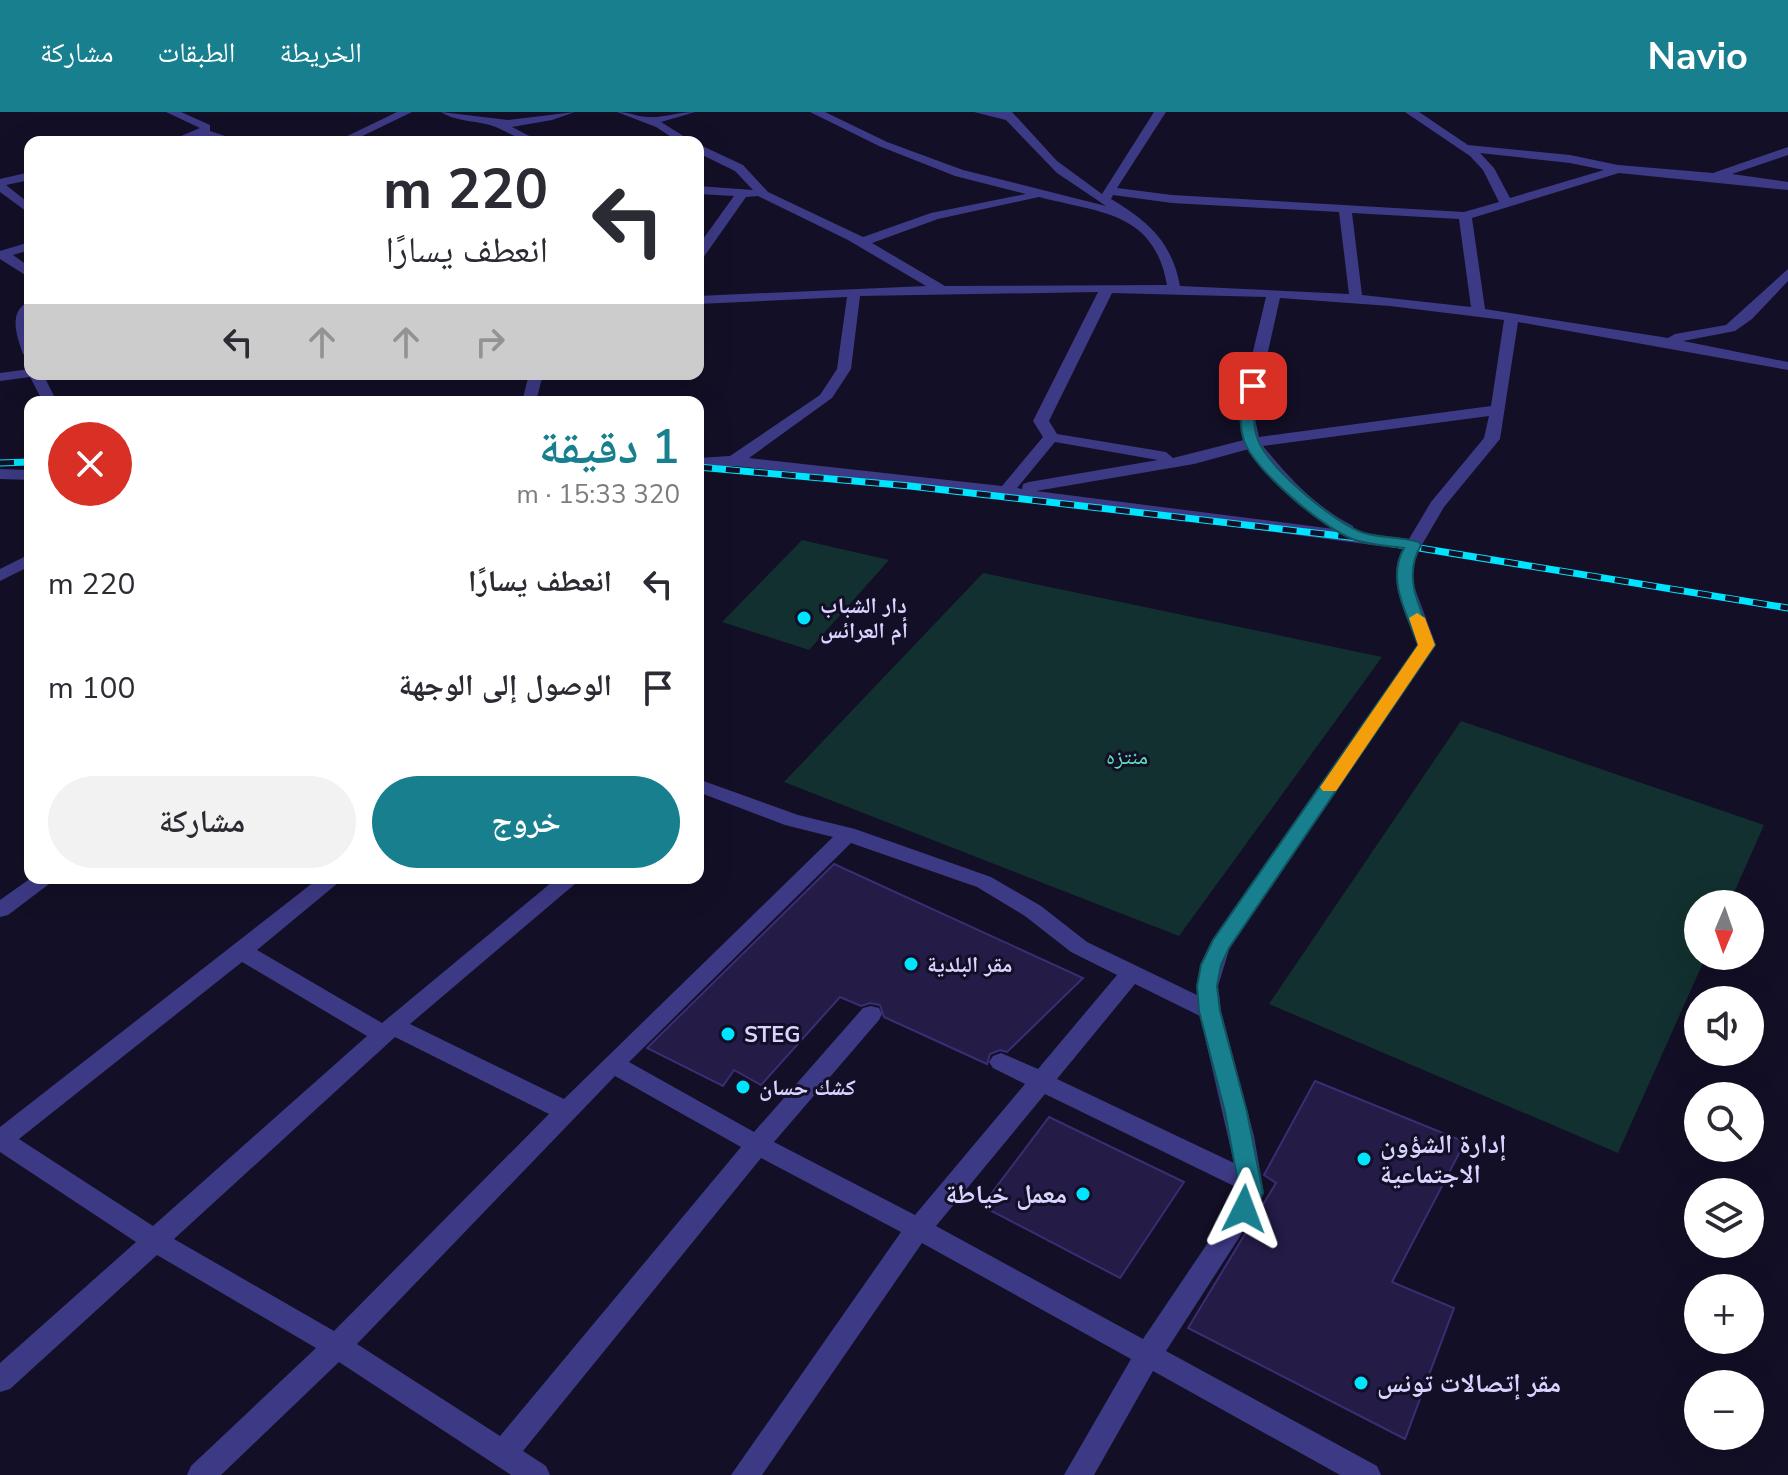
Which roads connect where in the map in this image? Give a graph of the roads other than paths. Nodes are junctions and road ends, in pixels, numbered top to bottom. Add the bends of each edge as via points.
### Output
1 (172, 112) edge
2 (406, 112) edge
3 (447, 112) edge
4 (569, 112) edge
5 (623, 112) edge
6 (689, 112) edge
7 (816, 112) edge
8 (980, 112) edge
9 (1160, 112) edge
10 (1411, 112) edge
11 (1008, 115) edge
12 (649, 121) junction
13 (497, 124) junction
14 (203, 133) junction
15 (193, 136) edge
16 (214, 136) edge
17 (354, 136) edge
18 (522, 136) edge
19 (676, 136) edge
20 (1466, 148) junction
21 (704, 151) edge
22 (1788, 151) edge
23 (1618, 169) junction
24 (1715, 176) junction
25 (24, 178) edge
26 (0, 185) edge
27 (1788, 186) edge
28 (704, 190) edge
29 (743, 193) junction
30 (764, 195) junction
31 (1037, 195) junction
32 (1106, 195) junction
33 (1505, 201) junction
34 (24, 205) edge
35 (1345, 211) junction
36 (1465, 216) junction
37 (1132, 217) junction
38 (862, 242) junction
39 (704, 247) edge
40 (24, 248) edge
41 (24, 269) edge
42 (1788, 273) edge
43 (1174, 289) junction
44 (1106, 290) junction
45 (944, 291) junction
46 (854, 293) junction
47 (1274, 293) junction
48 (1356, 299) junction
49 (704, 300) edge
50 (24, 310) edge
51 (1479, 313) junction
52 (1511, 318) junction
53 (24, 335) edge
54 (1663, 341) junction
55 (1788, 366) edge
56 (24, 374) edge
57 (0, 377) edge
58 (1497, 410) junction
59 (1051, 437) junction
60 (1252, 443) junction
61 (1194, 459) junction
62 (734, 461) junction
63 (704, 463) edge
64 (0, 474) edge
65 (24, 475) edge
66 (1006, 491) junction
67 (1359, 537) junction
68 (1414, 545) junction
69 (24, 562) edge
70 (0, 576) edge
71 (704, 787) edge
72 (848, 834) junction
73 (37, 884) edge
74 (325, 884) edge
75 (564, 884) edge
76 (0, 910) edge
77 (241, 951) junction
78 (1131, 973) junction
79 (1210, 1011) junction
80 (871, 1014) dead end
81 (388, 1030) junction
82 (1001, 1062) dead end
83 (613, 1064) junction
84 (1041, 1080) junction
85 (568, 1112) junction
86 (1, 1140) edge
87 (757, 1145) junction
88 (1247, 1181) junction
89 (919, 1229) junction
90 (155, 1241) junction
91 (337, 1346) junction
92 (1147, 1356) junction
93 (0, 1380) edge
94 (504, 1453) junction
95 (201, 1475) edge
96 (536, 1475) edge
97 (745, 1475) edge
98 (1078, 1475) edge
99 (1367, 1475) edge

1 - 14 street via 206,127
2 - 17 street
3 - 13 street
4 - 13 street via 524,125
5 - 12 street
6 - 12 street
7 - 31 street via 959,173
8 - 11 street
9 - 32 street
10 - 20 street
11 - 32 street via 1072,180
12 - 19 street
13 - 18 street
14 - 15 street
14 - 16 street
20 - 23 street
20 - 33 street via 1488,168
21 - 30 street via 739,168
22 - 24 street
23 - 24 street
23 - 33 street
24 - 27 street
25 - 26 street
26 - 34 street
28 - 29 street
29 - 30 street
29 - 39 street
30 - 38 street
31 - 37 street
31 - 38 street via 935,216
32 - 35 street
32 - 37 street
33 - 36 street
35 - 36 street
35 - 48 street
36 - 51 street
37 - 43 street via 1158,240 1171,264
38 - 45 street
40 - 41 street via 0,255
42 - 54 street via 1730,328
43 - 44 street
43 - 47 street
44 - 45 street
44 - 59 street via 1041,421
45 - 46 street
46 - 49 street
46 - 62 street via 844,369 825,398
47 - 48 street
47 - 60 street via 1246,414
48 - 51 street
50 - 53 street
51 - 52 street
52 - 54 street
52 - 58 street
54 - 55 street
56 - 57 street
58 - 60 street
58 - 68 street via 1492,439 1437,505
59 - 61 street
59 - 66 street
60 - 61 street
60 - 67 street via 1292,491
61 - 66 street
62 - 63 street
62 - 66 street
64 - 65 street
66 - 67 street
67 - 68 street
68 - 79 street via 1405,560 1403,581 1427,645 1220,945 1207,986
69 - 70 street
71 - 72 street
72 - 78 street via 984,882 1079,947
72 - 83 street
73 - 76 street
74 - 77 street
75 - 81 street
77 - 81 street
77 - 86 street
78 - 79 street
78 - 84 street
79 - 88 street via 1242,1136
80 - 87 street
81 - 85 street
81 - 90 street
82 - 84 street
83 - 85 street
83 - 87 street
84 - 88 street
84 - 89 street
85 - 91 street
86 - 90 street
87 - 89 street
87 - 94 street
88 - 92 street via 1251,1193 1244,1209
89 - 92 street
89 - 97 street
90 - 91 street
90 - 93 street
91 - 94 street
91 - 95 street
92 - 98 street
92 - 99 street
94 - 96 street

